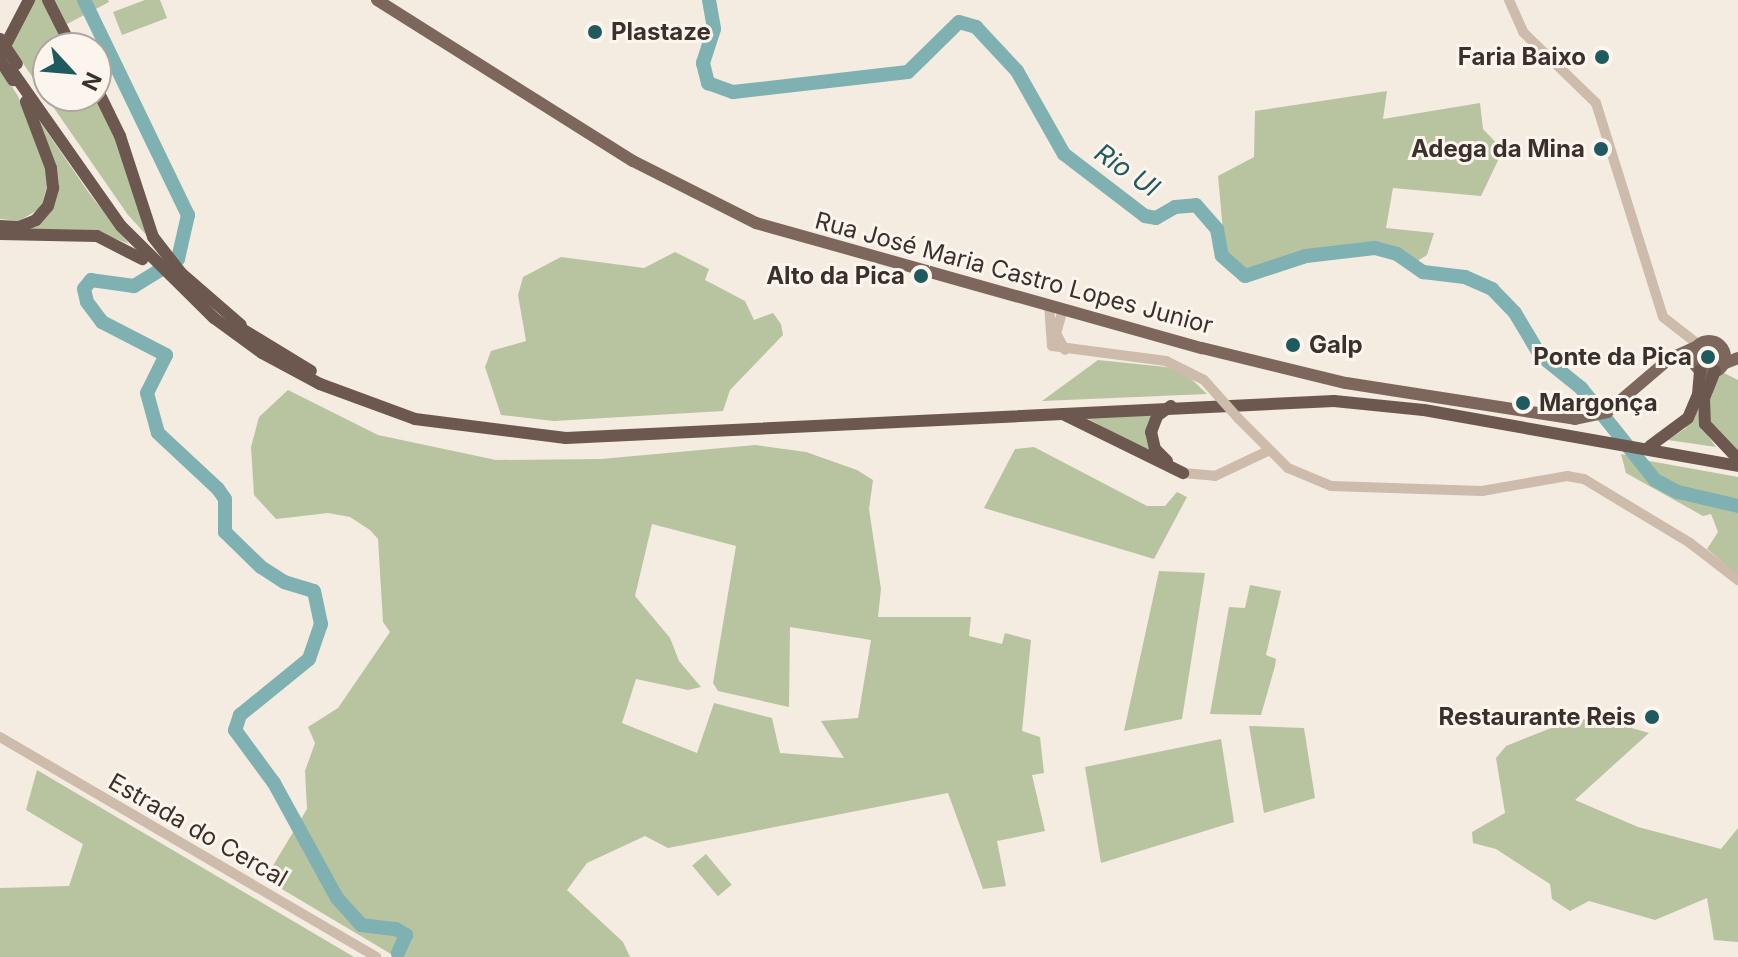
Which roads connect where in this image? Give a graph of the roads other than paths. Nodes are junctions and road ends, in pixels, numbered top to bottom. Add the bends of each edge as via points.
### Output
1 (22, 0) edge
2 (29, 0) edge
3 (48, 0) edge
4 (377, 0) edge
5 (1509, 0) edge
6 (64, 32) edge
7 (0, 40) edge
8 (0, 56) edge
9 (13, 70) junction
10 (105, 112) edge
11 (0, 226) edge
12 (0, 234) edge
13 (156, 258) junction
14 (175, 278) junction
15 (1049, 305) junction
16 (1063, 309) junction
17 (1697, 346) junction
18 (1721, 346) junction
19 (1738, 347) edge
20 (1065, 350) junction
21 (1675, 356) junction
22 (1738, 358) edge
23 (1697, 367) junction
24 (1719, 368) junction
25 (1171, 406) junction
26 (1056, 412) junction
27 (1256, 439) junction
28 (1602, 439) junction
29 (1650, 448) junction
30 (1268, 451) junction
31 (1738, 459) edge
32 (1244, 462) junction
33 (1738, 466) edge
34 (1183, 473) junction
35 (1738, 580) edge
36 (0, 737) edge
37 (376, 957) edge

1 - 7 highway
2 - 8 highway
3 - 6 highway
4 - 15 main road, Rua José Maria Castro Lopes Junior via 633,161 742,216 784,233
5 - 17 street via 1523,32 1588,93 1602,115 1663,317
7 - 9 highway, bridge
8 - 9 highway
9 - 11 highway via 43,144 53,188 48,206 36,220 19,227
9 - 13 highway
10 - 13 highway
12 - 13 highway via 97,236
13 - 14 highway
14 - 26 highway via 214,318 262,353 343,394 415,419 488,431 612,436
14 - 28 highway via 255,338 324,378 379,401 451,421 512,428 625,430 1309,396 1425,406
15 - 16 main road, Rua José Maria Castro Lopes Junior
15 - 20 street via 1047,339
16 - 20 street via 1056,333
16 - 21 main road, Rua José Maria Castro Lopes Junior via 1346,383 1575,419 1596,417
17 - 18 main road via 1710,341
17 - 21 main road, Rua José Maria Castro Lopes Junior
17 - 23 main road
18 - 19 main road
18 - 24 main road
20 - 27 street, bridge via 1166,361 1204,380
21 - 23 main road
22 - 24 main road
23 - 24 main road
23 - 29 highway via 1698,394 1688,418
24 - 31 highway via 1704,398 1705,424
25 - 26 highway
25 - 28 highway via 1364,403
25 - 34 highway via 1157,416 1151,440
26 - 34 highway via 1091,424
27 - 30 street
27 - 32 street
28 - 29 highway
29 - 31 highway
29 - 33 highway
30 - 32 street
30 - 35 street via 1297,474 1331,486 1482,491 1567,476 1584,479 1690,543
32 - 34 street via 1215,476
36 - 37 street, Estrada do Cercal

